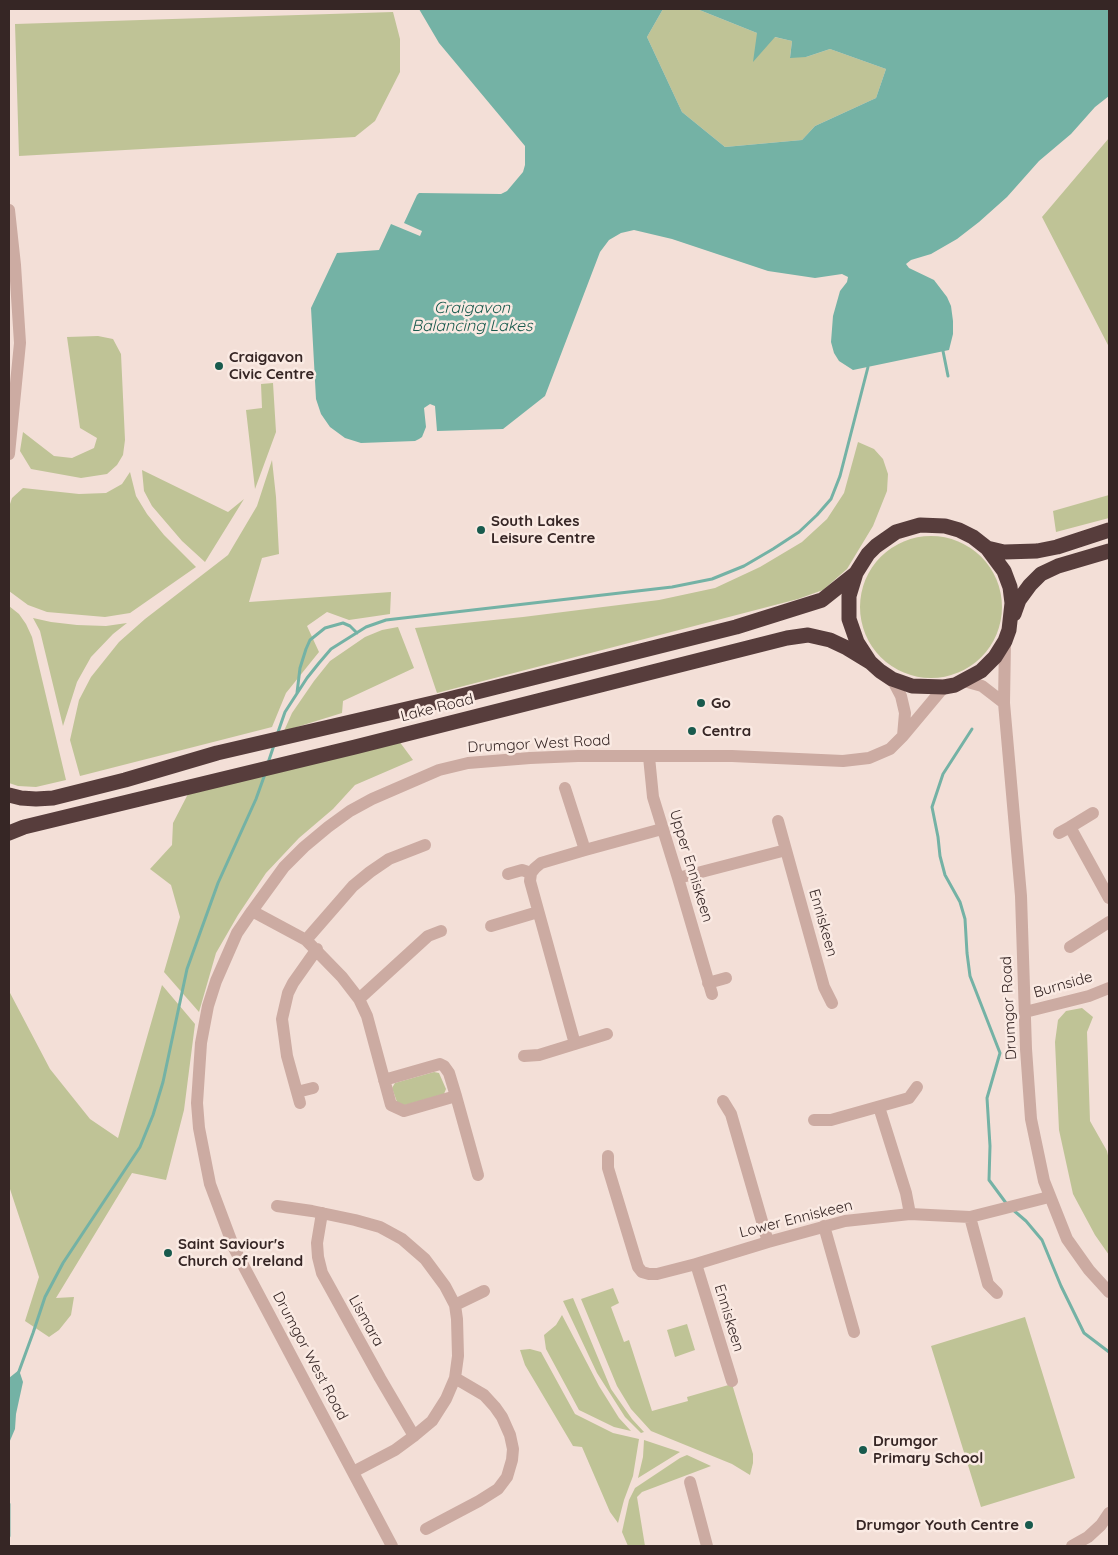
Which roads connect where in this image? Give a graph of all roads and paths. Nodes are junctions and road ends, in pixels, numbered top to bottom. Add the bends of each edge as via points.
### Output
1 (9, 210) edge
2 (9, 454) edge
3 (1109, 530) edge
4 (987, 548) junction
5 (1109, 551) edge
6 (856, 573) junction
7 (1012, 619) junction
8 (1005, 641) junction
9 (870, 662) junction
10 (892, 679) junction
11 (964, 681) junction
12 (944, 687) junction
13 (1004, 703) junction
14 (903, 736) junction
15 (649, 757) junction
16 (566, 788) dead end
17 (9, 795) edge
18 (1093, 813) dead end
19 (778, 821) dead end
20 (662, 829) junction
21 (9, 833) edge
22 (425, 846) dead end
23 (585, 850) junction
24 (786, 850) junction
25 (531, 873) junction
26 (508, 874) dead end
27 (678, 878) junction
28 (1109, 898) edge
29 (252, 911) junction
30 (538, 912) junction
31 (1109, 922) edge
32 (491, 926) dead end
33 (441, 932) dead end
34 (306, 940) junction
35 (1070, 947) dead end
36 (317, 950) junction
37 (726, 978) dead end
38 (1109, 988) edge
39 (359, 1000) junction
40 (832, 1003) dead end
41 (1025, 1012) junction
42 (607, 1034) dead end
43 (575, 1044) junction
44 (524, 1056) dead end
45 (384, 1080) junction
46 (917, 1087) dead end
47 (313, 1088) dead end
48 (456, 1096) junction
49 (723, 1101) dead end
50 (878, 1107) junction
51 (814, 1120) dead end
52 (608, 1156) dead end
53 (478, 1175) dead end
54 (1049, 1197) junction
55 (277, 1206) dead end
56 (322, 1213) junction
57 (910, 1214) junction
58 (970, 1217) junction
59 (824, 1226) junction
60 (768, 1242) junction
61 (696, 1264) junction
62 (484, 1291) dead end
63 (1109, 1292) edge
64 (996, 1293) dead end
65 (455, 1305) junction
66 (856, 1323) dead end
67 (455, 1378) junction
68 (732, 1381) dead end
69 (414, 1436) junction
70 (353, 1472) junction
71 (690, 1482) dead end
72 (1109, 1513) edge
73 (426, 1529) dead end
74 (392, 1546) edge
75 (707, 1546) edge
76 (1072, 1546) edge

1 - 2 street via 20,343
3 - 4 highway via 1036,551 1004,552
4 - 6 highway via 959,530 920,525 896,532 876,546
4 - 7 highway via 1010,587
5 - 7 highway via 1041,574 1019,600
6 - 9 highway via 849,596 850,620 857,642
6 - 17 highway, Lake Road via 822,600 736,627 268,741 53,798 36,800
7 - 8 highway
8 - 11 highway via 981,671
8 - 13 street, Drumgor Road
9 - 10 highway
9 - 21 highway, Lake Road via 830,640 808,636 787,638
10 - 12 highway via 912,686
10 - 14 street via 905,713
11 - 12 highway
11 - 13 street via 982,686
12 - 14 street, Drumgor West Road
13 - 41 street, Drumgor Road via 1021,896
14 - 15 street, Drumgor West Road via 890,749 858,760
15 - 20 street, Upper Enniskeen via 653,797
15 - 29 street, Drumgor West Road via 549,757 468,763 439,770 372,799 328,827 284,867
16 - 23 street
18 - 28 street via 1064,830
19 - 24 street, Enniskeen
20 - 23 street
20 - 27 street, Upper Enniskeen
22 - 34 street via 389,859 370,872 353,886
23 - 25 street via 541,864
24 - 27 street
24 - 40 street, Enniskeen via 824,987
25 - 26 street via 522,870
25 - 30 street
27 - 37 street, Upper Enniskeen via 710,988
29 - 34 street
29 - 70 street, Drumgor West Road via 227,955 208,1006 201,1043 197,1103 204,1158 210,1184 234,1248
30 - 32 street
30 - 43 street
31 - 35 street
33 - 39 street via 428,936
34 - 36 street
36 - 39 street
36 - 47 street via 293,983 282,1019 287,1056 298,1097
38 - 41 street, Burnside
39 - 45 street via 367,1016
41 - 54 street, Drumgor Road via 1031,1119
42 - 43 street
43 - 44 street
45 - 48 street via 391,1106 399,1110
45 - 48 street via 440,1064 450,1073
46 - 50 street via 909,1098
48 - 53 street
49 - 60 street via 730,1114
50 - 51 street via 831,1120
50 - 57 street
52 - 61 street, Lower Enniskeen via 608,1168 638,1275 657,1274
54 - 58 street, Lower Enniskeen
54 - 63 street, Drumgor Road via 1067,1239
55 - 56 street
56 - 65 street via 356,1220 402,1239 425,1259
56 - 69 street, Lismara via 317,1243 322,1272
57 - 58 street, Lower Enniskeen
57 - 59 street, Lower Enniskeen
58 - 64 street via 988,1284
59 - 60 street, Lower Enniskeen
59 - 66 street
60 - 61 street, Lower Enniskeen
61 - 68 street, Enniskeen
62 - 65 street
65 - 67 street via 458,1356
67 - 69 street via 438,1413
67 - 73 street via 484,1395 502,1417 510,1435 512,1460 507,1477 498,1489
69 - 70 street
70 - 74 street, Drumgor West Road
71 - 75 street
72 - 76 street via 1088,1537

